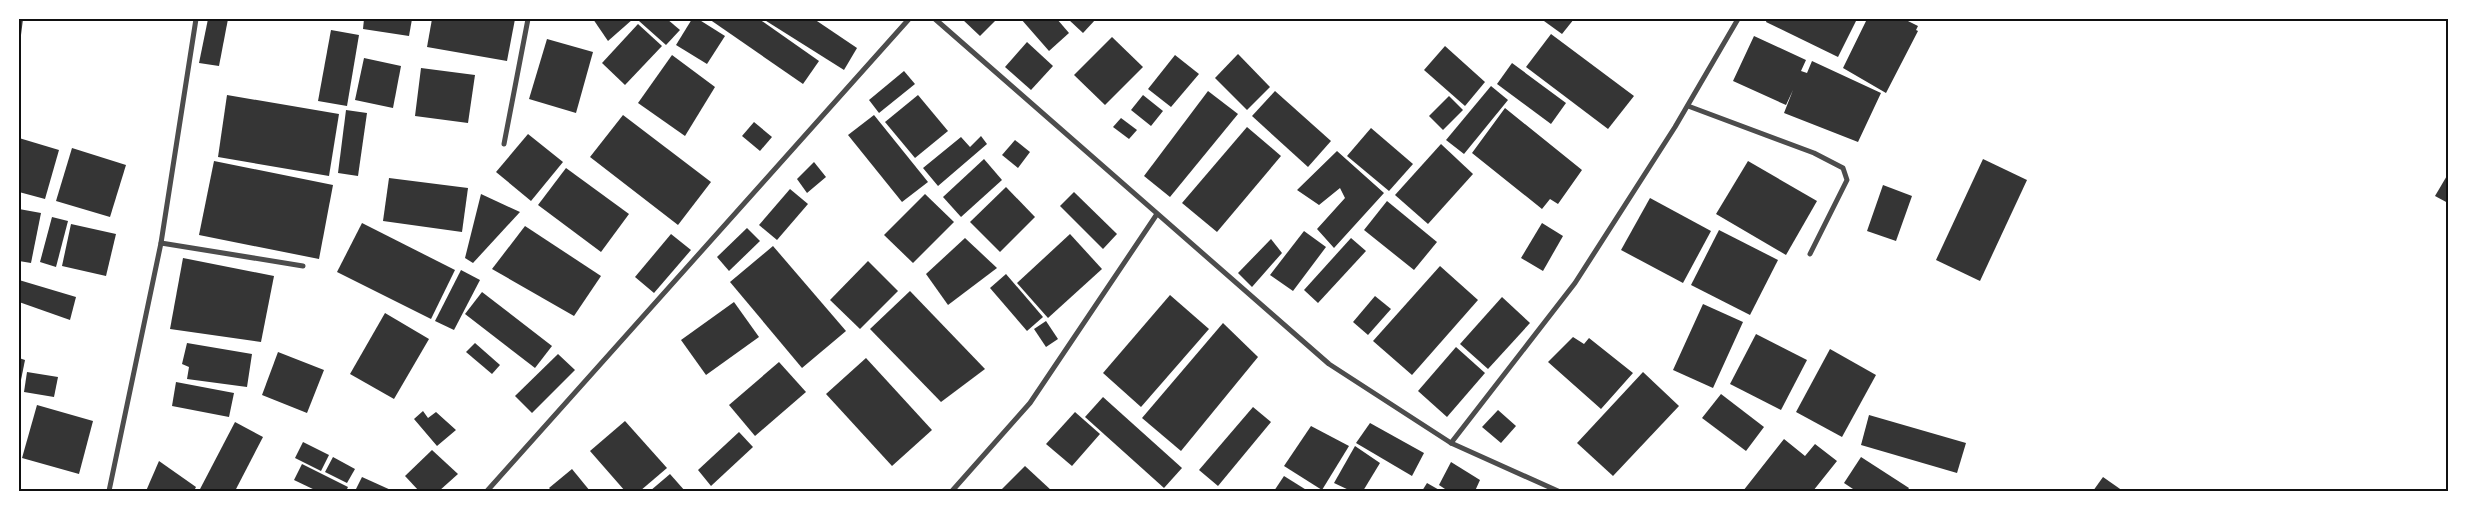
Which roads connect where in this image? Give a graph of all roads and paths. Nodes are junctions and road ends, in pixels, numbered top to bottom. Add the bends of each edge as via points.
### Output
1 (196, 19) edge
2 (528, 19) edge
3 (909, 19) edge
4 (935, 19) edge
5 (1738, 19) edge
6 (1688, 106) junction
7 (504, 144) dead end
8 (1157, 214) junction
9 (161, 242) junction
10 (1810, 254) dead end
11 (302, 266) dead end
12 (1451, 443) junction
13 (109, 491) edge
14 (487, 491) edge
15 (952, 491) edge
16 (1558, 491) edge

1 - 9 street
2 - 7 street
3 - 14 street
4 - 8 street
5 - 6 street
6 - 10 street via 1814,153 1843,168 1847,180
6 - 12 street via 1575,284
8 - 12 street via 1330,364
8 - 15 street via 1030,403
9 - 11 street
9 - 13 street
12 - 16 street

